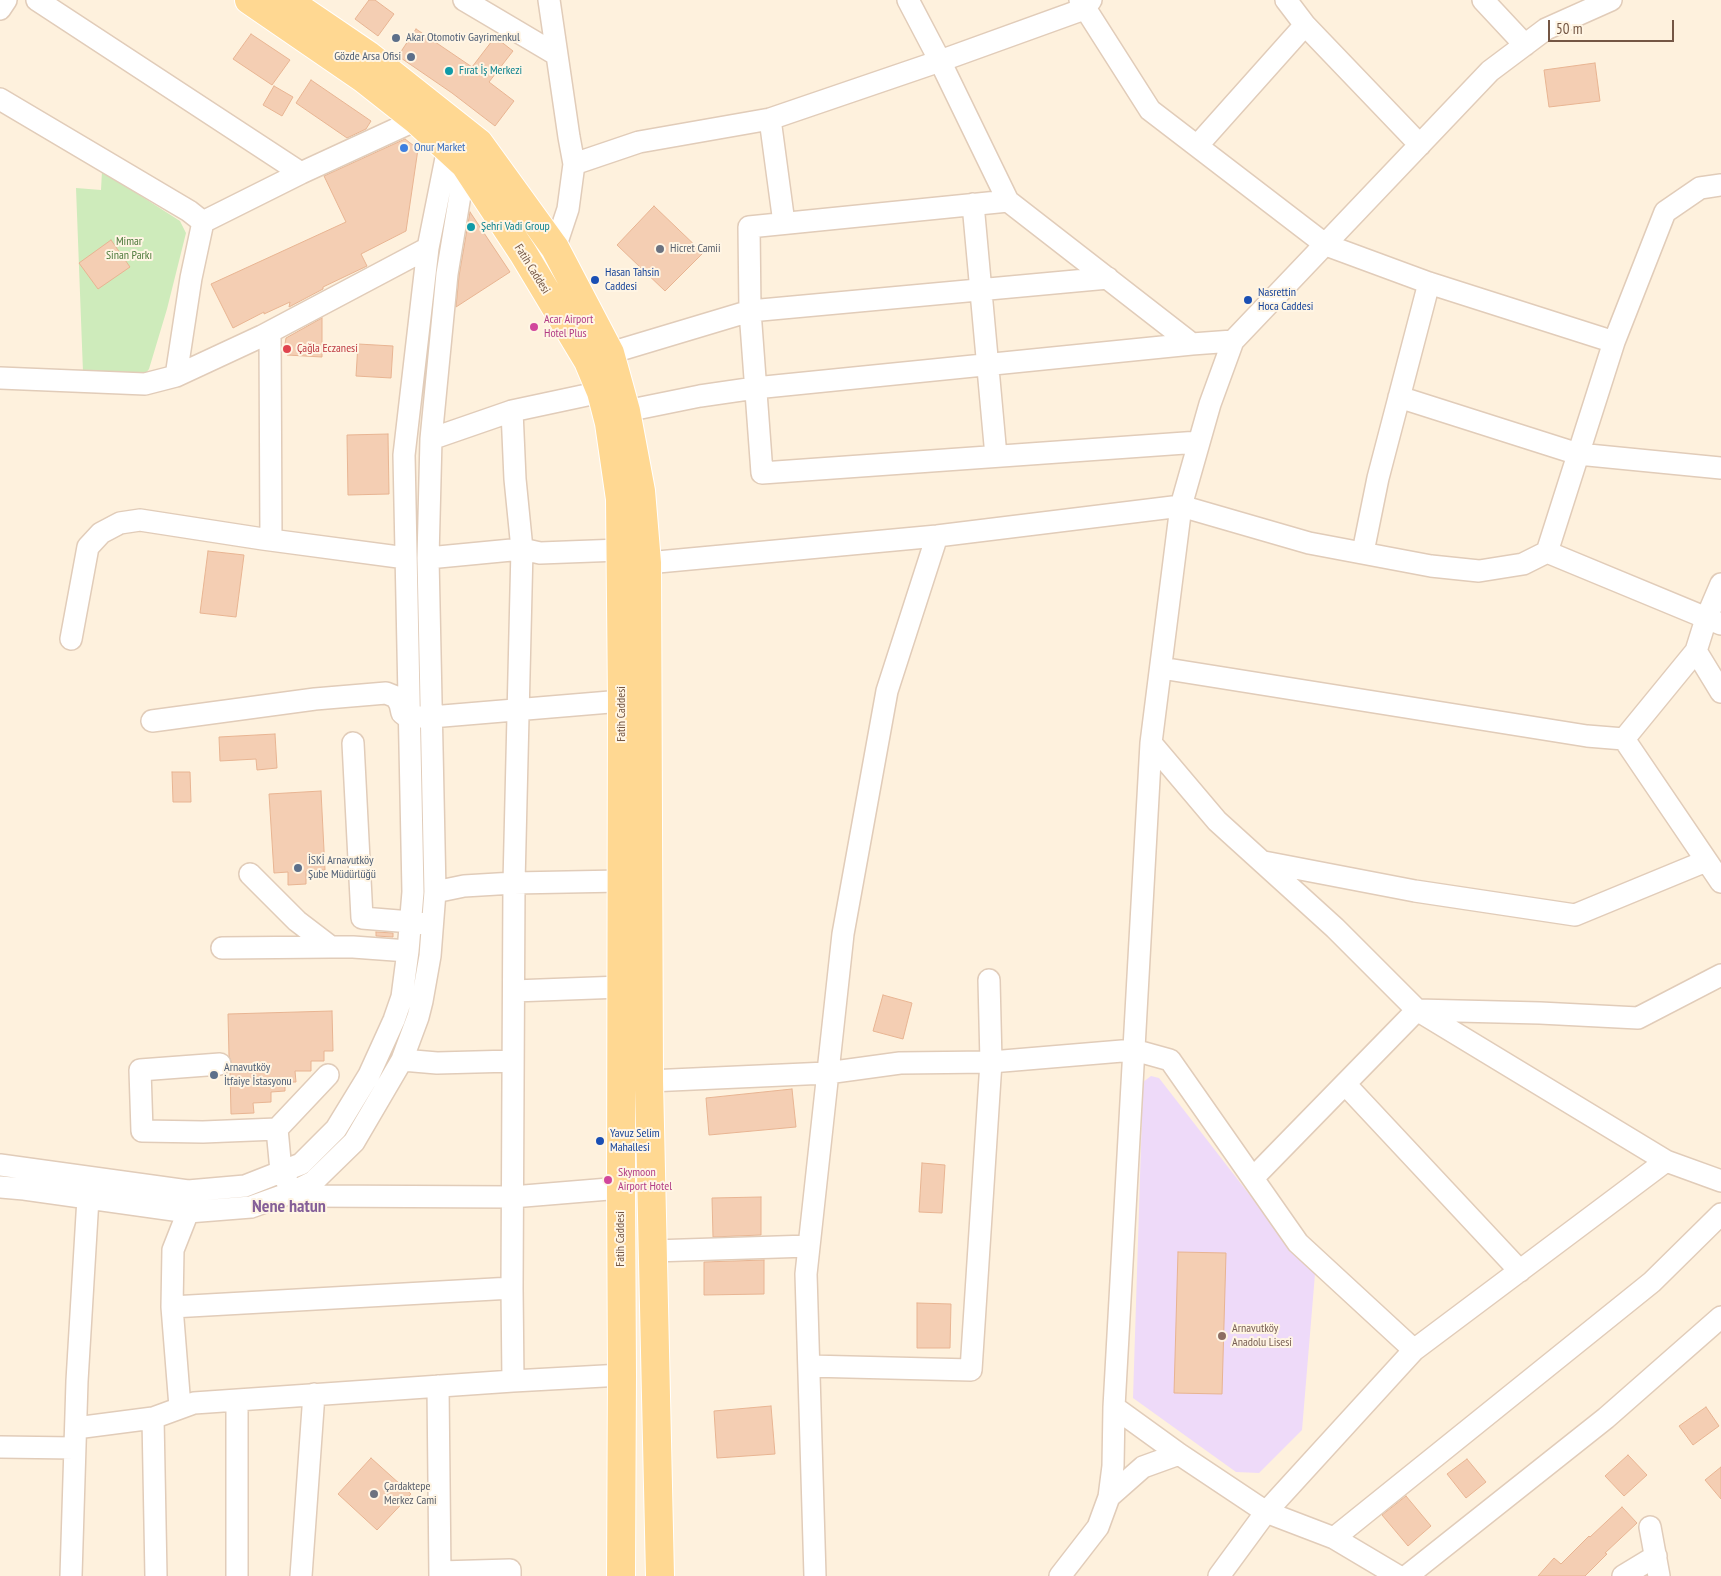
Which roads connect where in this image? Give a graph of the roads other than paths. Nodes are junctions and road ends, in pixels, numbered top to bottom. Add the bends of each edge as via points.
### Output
1 (6, 0) edge
2 (37, 0) edge
3 (249, 0) edge
4 (287, 0) edge
5 (464, 0) edge
6 (549, 0) edge
7 (908, 0) edge
8 (1286, 0) edge
9 (1483, 0) edge
10 (1611, 0) edge
11 (1085, 3) edge
12 (0, 9) edge
13 (1305, 25) junction
14 (1525, 45) junction
15 (557, 55) junction
16 (940, 61) junction
17 (0, 99) edge
18 (770, 119) junction
19 (416, 120) junction
20 (1420, 145) junction
21 (462, 146) junction
22 (1197, 146) junction
23 (574, 164) junction
24 (301, 172) junction
25 (1721, 185) edge
26 (1008, 201) junction
27 (973, 204) junction
28 (203, 222) junction
29 (784, 223) junction
30 (1326, 245) junction
31 (428, 248) junction
32 (555, 248) junction
33 (1108, 278) junction
34 (1430, 283) junction
35 (981, 290) junction
36 (750, 311) junction
37 (270, 332) junction
38 (1233, 341) junction
39 (1614, 342) junction
40 (1192, 344) junction
41 (610, 353) junction
42 (988, 364) junction
43 (176, 376) junction
44 (0, 378) edge
45 (755, 388) junction
46 (601, 392) junction
47 (1399, 397) junction
48 (512, 411) junction
49 (626, 411) junction
50 (431, 439) junction
51 (1198, 442) junction
52 (1578, 454) junction
53 (996, 456) junction
54 (1721, 468) edge
55 (1181, 506) junction
56 (937, 536) junction
57 (271, 540) junction
58 (522, 549) junction
59 (620, 550) junction
60 (1363, 552) junction
61 (1547, 552) junction
62 (406, 558) junction
63 (428, 558) junction
64 (647, 563) junction
65 (1721, 584) edge
66 (1714, 622) edge
67 (70, 639) dead end
68 (1696, 651) junction
69 (1161, 668) junction
70 (1721, 692) edge
71 (622, 701) junction
72 (518, 709) junction
73 (409, 716) junction
74 (431, 717) junction
75 (152, 722) dead end
76 (1624, 739) junction
77 (352, 743) dead end
78 (1150, 743) junction
79 (1706, 861) junction
80 (1263, 862) junction
81 (250, 874) dead end
82 (621, 881) junction
83 (1721, 882) edge
84 (514, 883) junction
85 (435, 892) junction
86 (362, 918) junction
87 (410, 922) junction
88 (432, 926) junction
89 (331, 947) junction
90 (352, 947) junction
91 (222, 948) dead end
92 (408, 951) junction
93 (1721, 975) edge
94 (989, 980) dead end
95 (621, 987) junction
96 (514, 992) junction
97 (1417, 1010) junction
98 (1134, 1050) junction
99 (402, 1060) junction
100 (513, 1061) junction
101 (991, 1062) junction
102 (220, 1064) dead end
103 (828, 1073) junction
104 (328, 1075) dead end
105 (649, 1081) junction
106 (1345, 1084) junction
107 (277, 1129) junction
108 (1666, 1161) junction
109 (0, 1165) edge
110 (281, 1171) junction
111 (1253, 1178) junction
112 (1721, 1181) edge
113 (0, 1187) edge
114 (621, 1188) junction
115 (293, 1192) junction
116 (512, 1197) junction
117 (88, 1198) junction
118 (188, 1212) junction
119 (1721, 1214) edge
120 (809, 1246) junction
121 (653, 1251) junction
122 (1520, 1271) junction
123 (512, 1288) junction
124 (172, 1307) junction
125 (1721, 1317) edge
126 (1414, 1350) junction
127 (809, 1366) junction
128 (622, 1375) junction
129 (513, 1381) junction
130 (438, 1386) junction
131 (314, 1394) junction
132 (237, 1400) junction
133 (180, 1407) junction
134 (1114, 1407) junction
135 (153, 1418) junction
136 (75, 1438) junction
137 (0, 1447) edge
138 (1179, 1454) junction
139 (1109, 1497) junction
140 (1266, 1512) junction
141 (1650, 1527) dead end
142 (1334, 1538) junction
143 (1658, 1566) edge
144 (440, 1574) edge
145 (72, 1576) edge
146 (156, 1576) edge
147 (237, 1576) edge
148 (301, 1576) edge
149 (510, 1576) edge
150 (621, 1576) edge
151 (660, 1576) edge
152 (816, 1576) edge
153 (1060, 1576) edge
154 (1220, 1576) edge
155 (1398, 1576) edge
156 (1407, 1576) edge
157 (1623, 1576) edge

1 - 12 street
2 - 24 street
3 - 19 main road, Fatih Caddesi via 364,79
4 - 21 main road, Fatih Caddesi via 368,55
5 - 15 street
6 - 15 street
7 - 16 street
8 - 13 street
9 - 14 street
10 - 14 street via 1546,29
11 - 16 street
11 - 22 street via 1150,110
13 - 20 street
13 - 22 street
14 - 20 street via 1490,71
15 - 23 street
16 - 18 street
16 - 26 street
17 - 28 street
18 - 23 street via 638,142
18 - 29 street
19 - 21 main road, Fatih Caddesi
19 - 24 street
20 - 30 street
21 - 31 street
21 - 32 main road, Fatih Caddesi
21 - 46 main road, Fatih Caddesi via 583,353
21 - 50 street
22 - 30 street
23 - 32 street via 568,209
24 - 28 street
25 - 39 street via 1700,188 1665,212
26 - 27 street
26 - 33 street
27 - 29 street
27 - 35 street
28 - 43 street
29 - 36 street via 749,228
30 - 34 street
30 - 38 street
31 - 37 street
31 - 62 street via 404,455
32 - 41 main road, Fatih Caddesi
33 - 35 street
33 - 40 street
34 - 39 street
34 - 47 street
35 - 36 street
35 - 42 street
36 - 41 street
36 - 45 street
37 - 43 street
37 - 57 street
38 - 40 street
38 - 51 street
39 - 52 street
40 - 42 street
41 - 49 main road, Fatih Caddesi
42 - 45 street
42 - 53 street
43 - 44 street via 145,384
45 - 49 street
45 - 53 street via 762,473
46 - 48 street
46 - 59 main road, Fatih Caddesi via 620,499
47 - 52 street
47 - 60 street
48 - 50 street
48 - 58 street
49 - 64 main road, Fatih Caddesi via 641,491
50 - 63 street
51 - 53 street
51 - 55 street
52 - 54 street
52 - 61 street
55 - 56 street
55 - 60 street via 1309,543
55 - 69 street
56 - 64 street
56 - 103 street via 887,691 843,934
57 - 62 street
57 - 67 street via 140,520 110,527 88,547
58 - 59 street via 540,553
58 - 63 street
58 - 72 street
59 - 71 main road, Fatih Caddesi
60 - 61 street via 1431,566 1480,571 1523,564
61 - 66 street
62 - 73 street
63 - 74 street
64 - 105 main road, Fatih Caddesi
65 - 66 street
66 - 68 street
68 - 70 street
68 - 76 street
69 - 76 street via 1587,736
69 - 78 street
71 - 72 street
71 - 82 main road, Fatih Caddesi
72 - 74 street
72 - 84 street
73 - 74 street
73 - 75 street via 402,713 396,698 386,693 315,699
73 - 87 street via 413,885
74 - 85 street
76 - 79 street
77 - 86 street
78 - 80 street via 1217,820
78 - 98 street
79 - 80 street via 1575,916 1414,891
79 - 83 street
80 - 97 street
81 - 89 street via 297,922
82 - 84 street
82 - 95 main road, Fatih Caddesi
84 - 85 street via 464,886
84 - 96 street
85 - 88 street
86 - 87 street
86 - 90 street
87 - 88 street
87 - 92 street
88 - 99 street via 430,956 418,1017
89 - 90 street
89 - 91 street
90 - 92 street
92 - 110 street via 402,997 369,1075 336,1129 301,1164
93 - 97 street via 1638,1018
94 - 101 street
95 - 96 street
95 - 114 main road, Fatih Caddesi
96 - 100 street
97 - 106 street
97 - 108 street
98 - 101 street
98 - 111 street via 1170,1060
98 - 134 street
99 - 100 street via 437,1063
99 - 115 street via 354,1142 313,1182
100 - 116 street
101 - 103 street via 900,1064
101 - 127 street via 971,1370
102 - 107 street via 140,1070 142,1131
103 - 105 street
103 - 120 street
104 - 107 street
105 - 121 main road, Fatih Caddesi
106 - 111 street
106 - 122 street
107 - 110 street
108 - 112 street
108 - 122 street
109 - 110 street via 188,1191 245,1186
110 - 115 street
111 - 126 street via 1298,1243
113 - 117 street
114 - 116 street
114 - 128 main road, Fatih Caddesi
115 - 116 street via 308,1196
115 - 118 street via 251,1207
116 - 123 street
117 - 118 street
117 - 136 street
118 - 124 street via 172,1250
119 - 142 street via 1652,1282
120 - 121 street
120 - 127 street via 806,1274
121 - 151 main road, Fatih Caddesi
122 - 126 street
123 - 124 street
123 - 129 street
124 - 133 street
125 - 156 street via 1606,1418
126 - 140 street
127 - 152 street
128 - 129 street
128 - 150 main road, Fatih Caddesi
129 - 130 street
130 - 131 street
130 - 144 street
131 - 132 street
131 - 148 street
132 - 133 street
132 - 147 street
133 - 135 street
134 - 138 street
134 - 139 street
135 - 136 street
135 - 146 street
136 - 137 street
136 - 145 street
138 - 139 street via 1143,1467
138 - 140 street
139 - 153 street via 1098,1527
140 - 142 street
140 - 154 street
141 - 143 street
142 - 155 street
143 - 157 street
144 - 149 street via 510,1570

